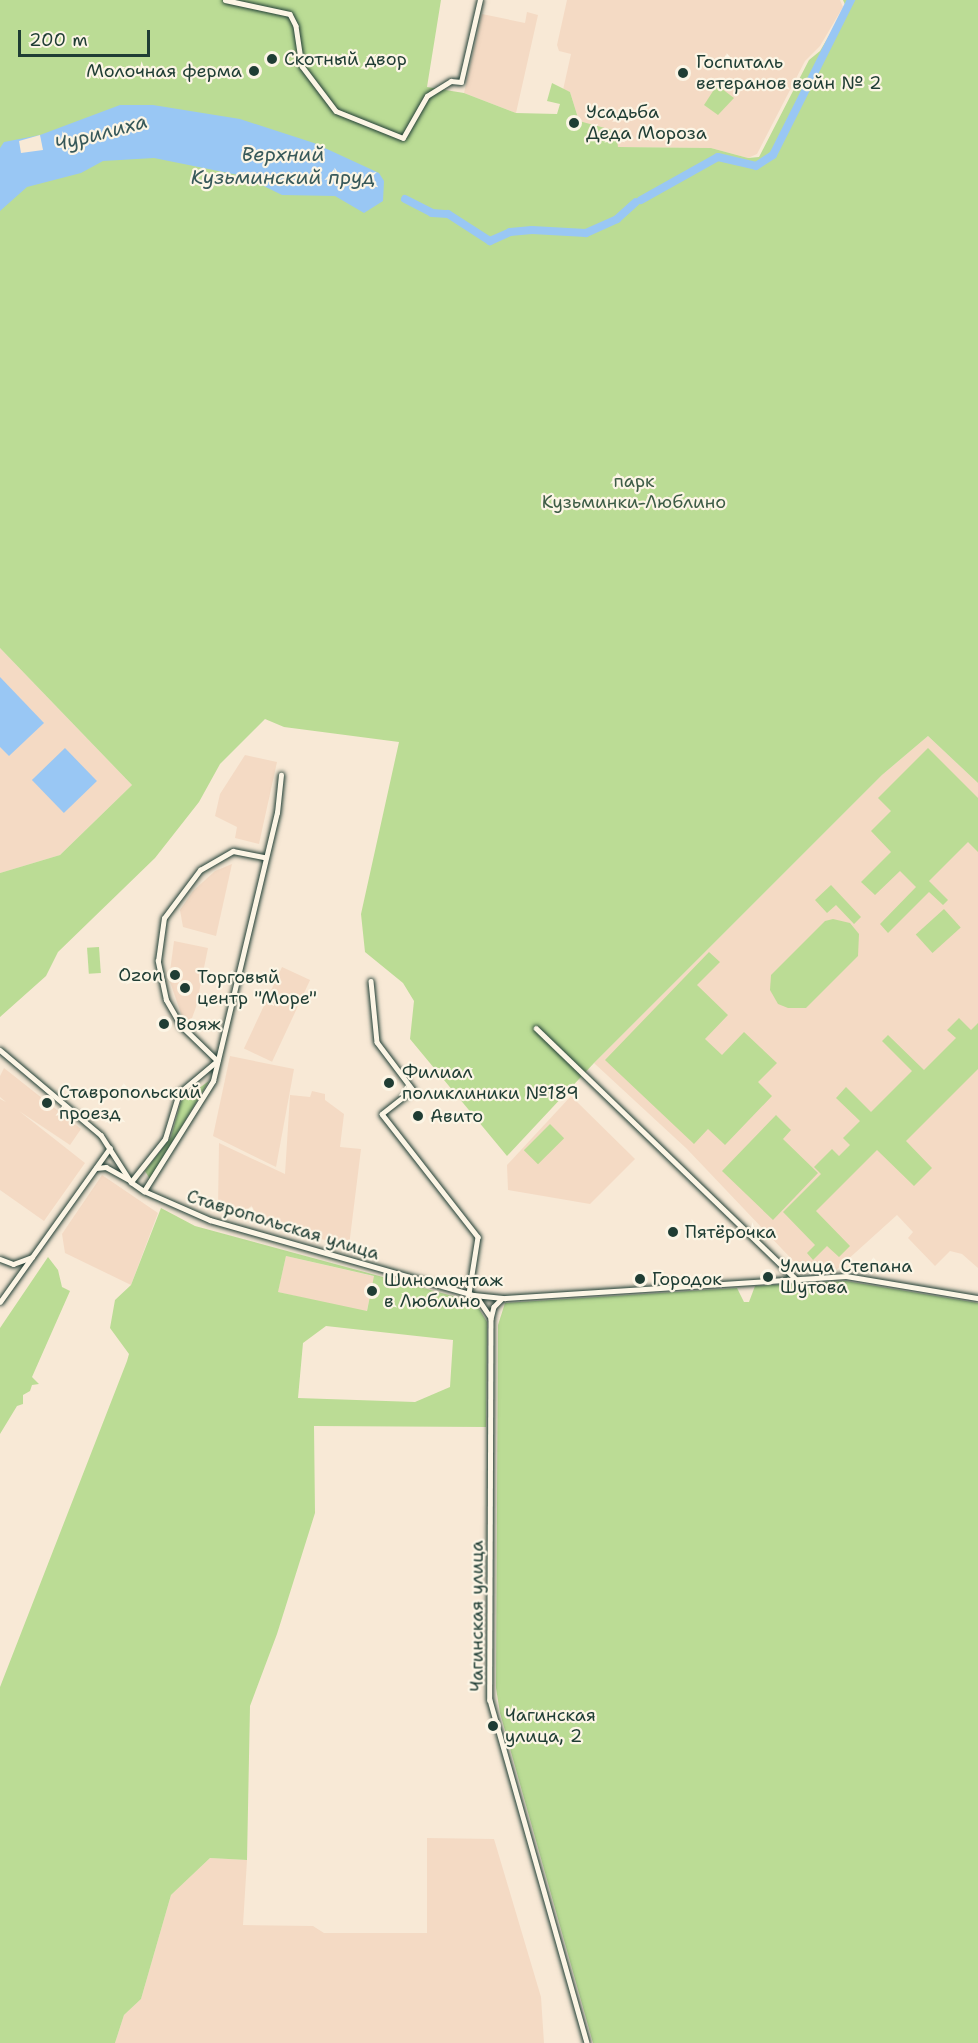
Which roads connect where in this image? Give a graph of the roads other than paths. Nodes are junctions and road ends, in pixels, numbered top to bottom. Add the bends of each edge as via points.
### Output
1 (225, 0) edge
2 (480, 0) edge
3 (281, 775) dead end
4 (264, 857) junction
5 (370, 981) dead end
6 (536, 1028) dead end
7 (0, 1050) edge
8 (217, 1061) junction
9 (110, 1148) junction
10 (93, 1170) junction
11 (131, 1182) junction
12 (144, 1191) junction
13 (32, 1257) junction
14 (0, 1259) edge
15 (795, 1278) junction
16 (472, 1295) junction
17 (491, 1297) junction
18 (505, 1298) junction
19 (978, 1298) edge
20 (0, 1302) edge
21 (485, 1305) junction
22 (495, 1306) junction
23 (491, 1319) junction
24 (587, 2043) edge

1 - 2 street via 290,14 296,26 302,66 336,111 403,138 428,96 451,81 461,82
3 - 4 street via 277,813
4 - 8 street
4 - 8 street via 233,851 200,870 164,918 158,961 166,1000 181,1026
5 - 16 street via 378,1042 413,1090 382,1114 478,1237
6 - 15 street
7 - 9 street, Ставропольская улица via 101,1135
8 - 11 street via 179,1093 165,1139
8 - 12 street via 213,1081
9 - 10 street
9 - 11 street, Ставропольская улица
10 - 11 street via 106,1167
10 - 13 street
11 - 12 street, Ставропольская улица
12 - 16 street, Ставропольская улица via 210,1220
13 - 14 main road via 14,1264
13 - 20 street
15 - 18 street, Ставропольская улица
15 - 19 street, Ставропольская улица via 846,1276
16 - 17 street, Ставропольская улица
16 - 21 street, Ставропольская улица
17 - 18 street, Ставропольская улица
17 - 21 street
17 - 22 street
18 - 22 street
21 - 22 street
21 - 23 street, Чагинская улица
22 - 23 street, Чагинская улица
23 - 24 street, Чагинская улица via 490,1700

